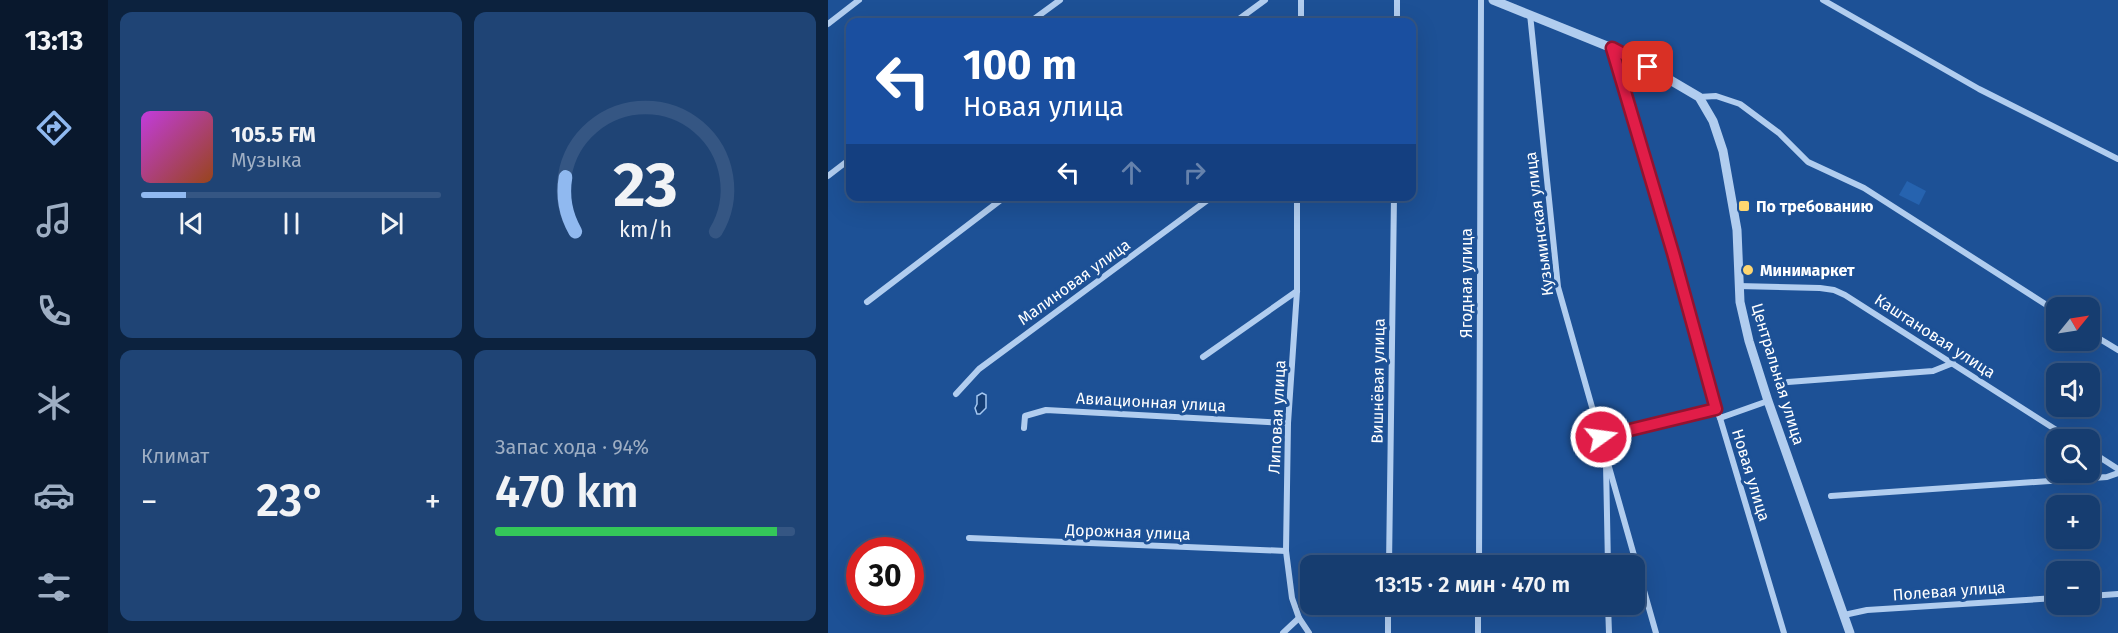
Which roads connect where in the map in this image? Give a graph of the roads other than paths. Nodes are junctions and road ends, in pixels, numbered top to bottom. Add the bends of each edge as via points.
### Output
1 (859, 0) edge
2 (1060, 0) edge
3 (1265, 0) edge
4 (1301, 0) edge
5 (1397, 0) edge
6 (1481, 0) edge
7 (1493, 0) edge
8 (1823, 0) edge
9 (1530, 14) junction
10 (1035, 18) edge
11 (1240, 18) edge
12 (1301, 18) edge
13 (1397, 18) edge
14 (828, 24) edge
15 (1612, 48) junction
16 (1699, 97) junction
17 (2118, 159) edge
18 (846, 162) edge
19 (828, 176) edge
20 (999, 201) edge
21 (1206, 201) edge
22 (1298, 201) edge
23 (1394, 201) edge
24 (1738, 286) junction
25 (1297, 291) junction
26 (867, 302) dead end
27 (2046, 305) edge
28 (2100, 339) edge
29 (2118, 350) edge
30 (1203, 357) dead end
31 (1953, 363) junction
32 (1788, 382) dead end
33 (956, 394) dead end
34 (1768, 401) junction
35 (1716, 409) junction
36 (1720, 418) junction
37 (1288, 423) junction
38 (1024, 428) dead end
39 (2055, 429) edge
40 (1601, 437) junction
41 (1606, 455) junction
42 (2100, 458) edge
43 (2118, 471) edge
44 (1831, 496) dead end
45 (969, 538) dead end
46 (1286, 551) junction
47 (1389, 555) edge
48 (1479, 555) edge
49 (1608, 555) edge
50 (2118, 594) edge
51 (2100, 595) edge
52 (2046, 599) edge
53 (1388, 615) edge
54 (1478, 615) edge
55 (1608, 615) edge
56 (1844, 615) junction
57 (1299, 618) junction
58 (1283, 633) edge
59 (1309, 633) edge
60 (1388, 633) edge
61 (1478, 633) edge
62 (1609, 633) edge
63 (1656, 633) edge
64 (1784, 633) edge
65 (1850, 633) edge

1 - 14 street
2 - 10 street
3 - 11 street
4 - 12 street
5 - 13 street
6 - 48 street, Ягодная улица
7 - 9 street
8 - 17 street via 1979,88
9 - 15 street
9 - 40 street, Кузьминская улица via 1558,287
15 - 16 street
15 - 35 street, Новая улица
16 - 24 street, Центральная улица via 1713,121 1723,151 1737,230
16 - 27 street via 1716,96 1740,104 1779,132 1808,162 1864,188
18 - 19 street
20 - 26 street
21 - 33 street, Малиновая улица via 979,369
22 - 25 street, Липовая улица
23 - 47 street, Вишнёвая улица
24 - 31 street, Каштановая улица via 1834,290
24 - 34 street, Центральная улица via 1749,341
25 - 30 street
25 - 37 street, Липовая улица
28 - 29 street
31 - 32 street via 1933,371
31 - 39 street, Каштановая улица
34 - 36 street
34 - 56 street, Центральная улица
35 - 36 street, Новая улица
35 - 40 street
36 - 64 street, Новая улица
37 - 38 street, Авиационная улица via 1046,410 1025,416
37 - 46 street, Липовая улица
40 - 41 street, Кузьминская улица
41 - 49 street
41 - 63 street, Кузьминская улица
42 - 43 street
43 - 44 street via 2107,477
45 - 46 street, Дорожная улица
46 - 57 street, Липовая улица via 1292,598
50 - 51 street
52 - 56 street, Полевая улица via 1867,610
53 - 60 street
54 - 61 street
55 - 62 street
56 - 65 street, Центральная улица
57 - 58 street
57 - 59 street, Липовая улица

